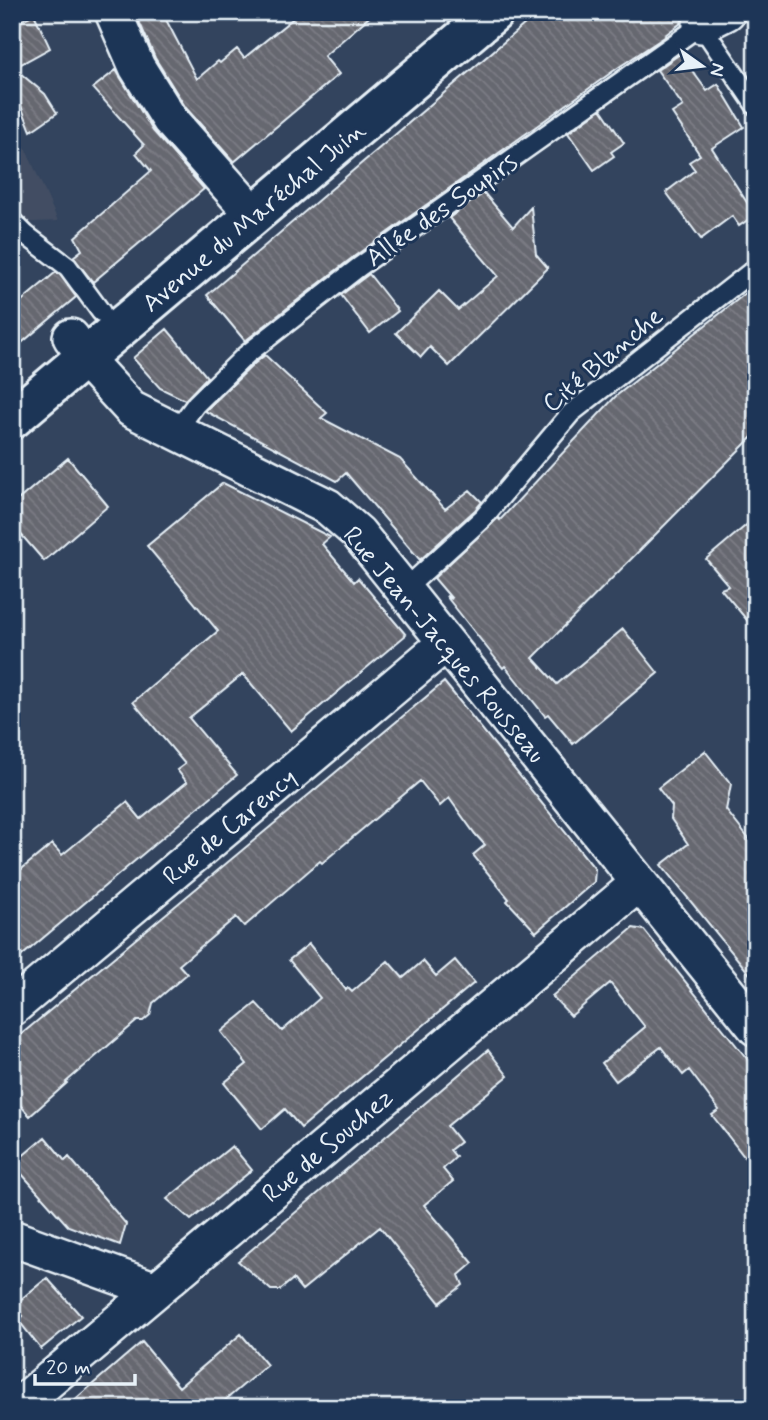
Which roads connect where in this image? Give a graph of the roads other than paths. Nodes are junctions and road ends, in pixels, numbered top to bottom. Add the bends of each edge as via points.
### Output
1 (113, 12) edge
2 (457, 12) edge
3 (494, 12) edge
4 (714, 19) edge
5 (756, 106) edge
6 (239, 198) junction
7 (12, 221) edge
8 (756, 268) edge
9 (101, 312) junction
10 (78, 346) junction
11 (12, 386) edge
12 (12, 419) edge
13 (176, 431) junction
14 (404, 590) junction
15 (446, 643) junction
16 (639, 883) junction
17 (12, 1008) edge
18 (756, 1028) edge
19 (12, 1238) edge
20 (156, 1290) junction
21 (16, 1408) edge

1 - 6 street via 137,67 170,120
2 - 6 main road, Avenue du Maréchal Juin
3 - 10 main road, Avenue du Maréchal Juin via 153,301
4 - 5 lane
4 - 13 lane, Allée des Soupirs via 359,267 246,355 196,404
6 - 9 main road, Avenue du Maréchal Juin
7 - 9 lane via 68,267
8 - 14 lane, Cité Blanche via 571,413 483,518
9 - 10 main road, Avenue du Maréchal Juin
10 - 11 main road, Avenue du Maréchal Juin
10 - 12 main road, Avenue du Maréchal Juin
10 - 13 street, Rue Jean-Jacques Rousseau via 131,408
13 - 14 street, Rue Jean-Jacques Rousseau via 328,507 358,533
14 - 15 street, Rue Jean-Jacques Rousseau
15 - 16 street, Rue Jean-Jacques Rousseau
15 - 17 street, Rue de Carency
16 - 18 street, Rue Jean-Jacques Rousseau
16 - 20 street, Rue de Souchez
19 - 20 street
20 - 21 street, Rue de Souchez

